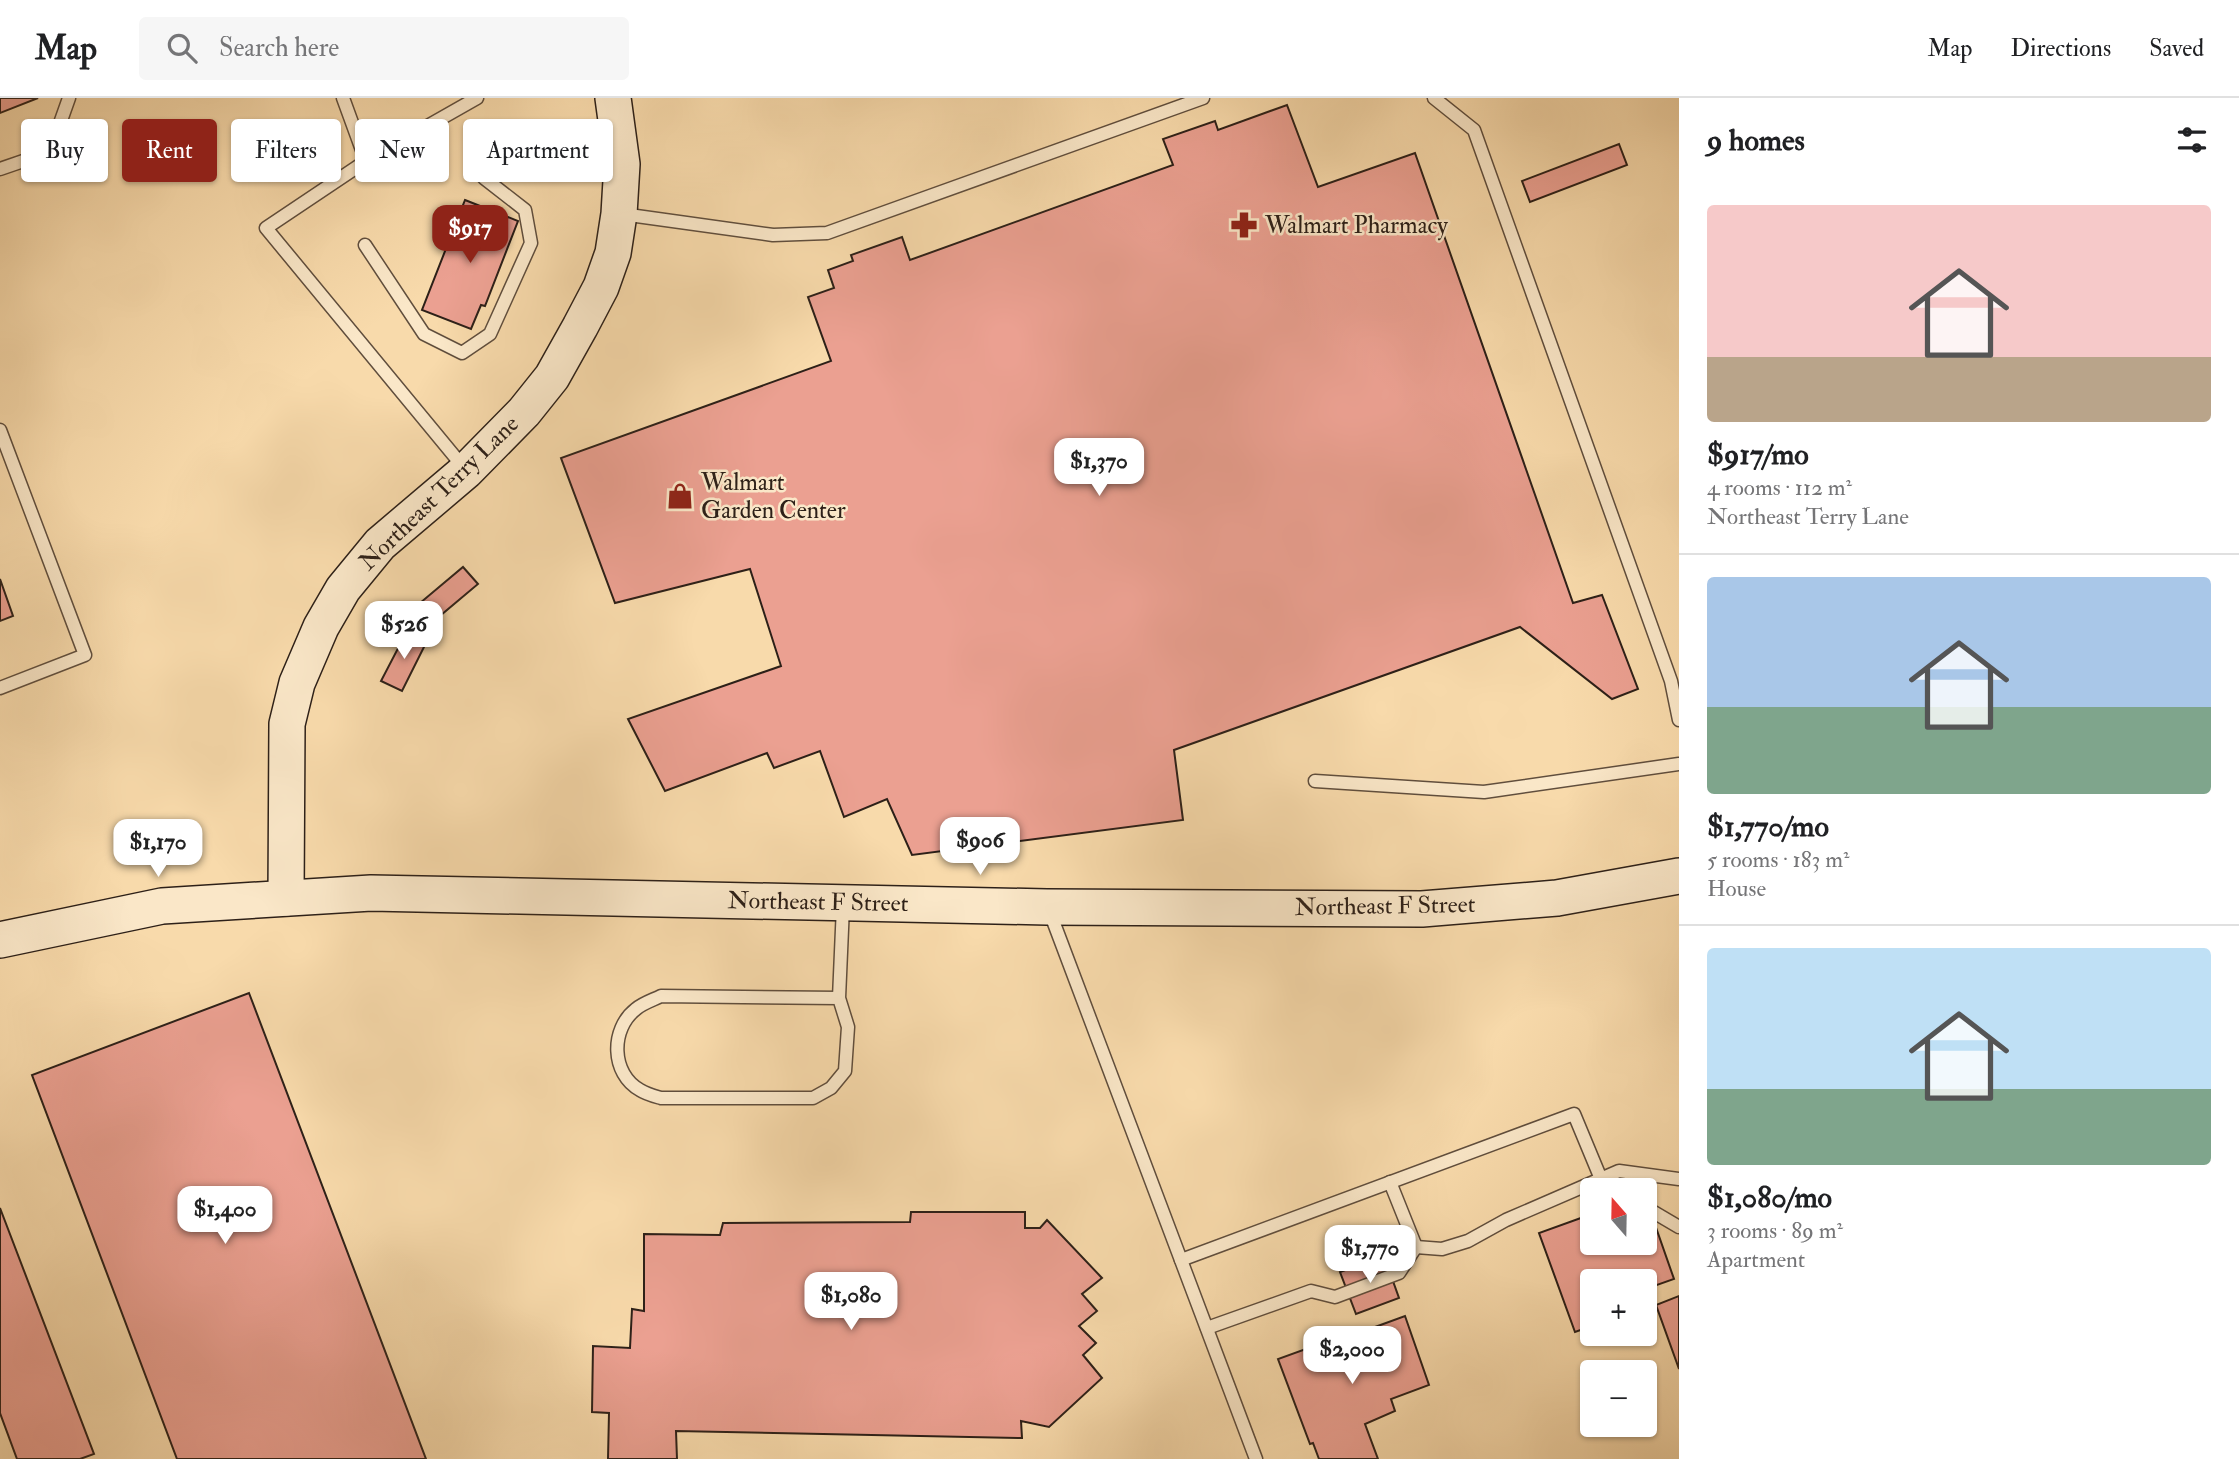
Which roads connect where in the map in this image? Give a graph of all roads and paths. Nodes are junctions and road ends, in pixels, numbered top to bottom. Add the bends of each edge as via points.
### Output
1 (69, 98) edge
2 (342, 98) edge
3 (477, 98) edge
4 (613, 98) edge
5 (1203, 98) edge
6 (1434, 98) edge
7 (440, 119) edge
8 (355, 132) edge
9 (355, 168) edge
10 (0, 169) edge
11 (489, 182) edge
12 (619, 214) junction
13 (365, 245) dead end
14 (0, 430) edge
15 (466, 471) junction
16 (0, 688) edge
17 (1679, 720) edge
18 (1679, 764) edge
19 (1315, 781) dead end
20 (1679, 876) edge
21 (286, 898) junction
22 (844, 902) junction
23 (1047, 907) junction
24 (0, 940) edge
25 (839, 998) junction
26 (1601, 1178) edge
27 (1603, 1178) edge
28 (1679, 1180) edge
29 (1390, 1182) junction
30 (1580, 1188) edge
31 (1657, 1214) edge
32 (1679, 1227) edge
33 (1416, 1247) junction
34 (1181, 1260) junction
35 (1207, 1328) junction
36 (1256, 1459) edge

1 - 10 lane via 58,129 32,158
2 - 8 lane
3 - 7 lane
4 - 12 main road, Northeast Terry Lane via 622,164
5 - 12 lane via 827,233 773,235
6 - 17 lane via 1475,130 1671,681
9 - 15 lane via 266,228
11 - 13 lane via 525,210 531,243 490,334 462,353 425,334
12 - 15 main road, Northeast Terry Lane via 613,253 601,287 552,377
14 - 16 lane via 85,655
15 - 21 main road, Northeast Terry Lane via 380,544 343,589 297,683 287,724
18 - 19 lane via 1484,792
20 - 23 main road, Northeast F Street via 1557,898 1422,909
21 - 22 main road, Northeast F Street via 371,893
21 - 24 main road, Northeast F Street via 162,906
22 - 23 main road, Northeast F Street
22 - 25 lane
23 - 34 lane
25 - 25 lane via 661,996 624,1021 617,1055 622,1072 639,1090 661,1098 813,1098 831,1088 845,1071 848,1027
26 - 29 lane via 1574,1114
27 - 28 lane via 1630,1171
29 - 33 lane
29 - 34 lane
30 - 33 lane via 1468,1241 1442,1249
31 - 32 lane
33 - 35 lane via 1399,1273 1335,1297 1311,1292
34 - 35 lane
35 - 36 lane

